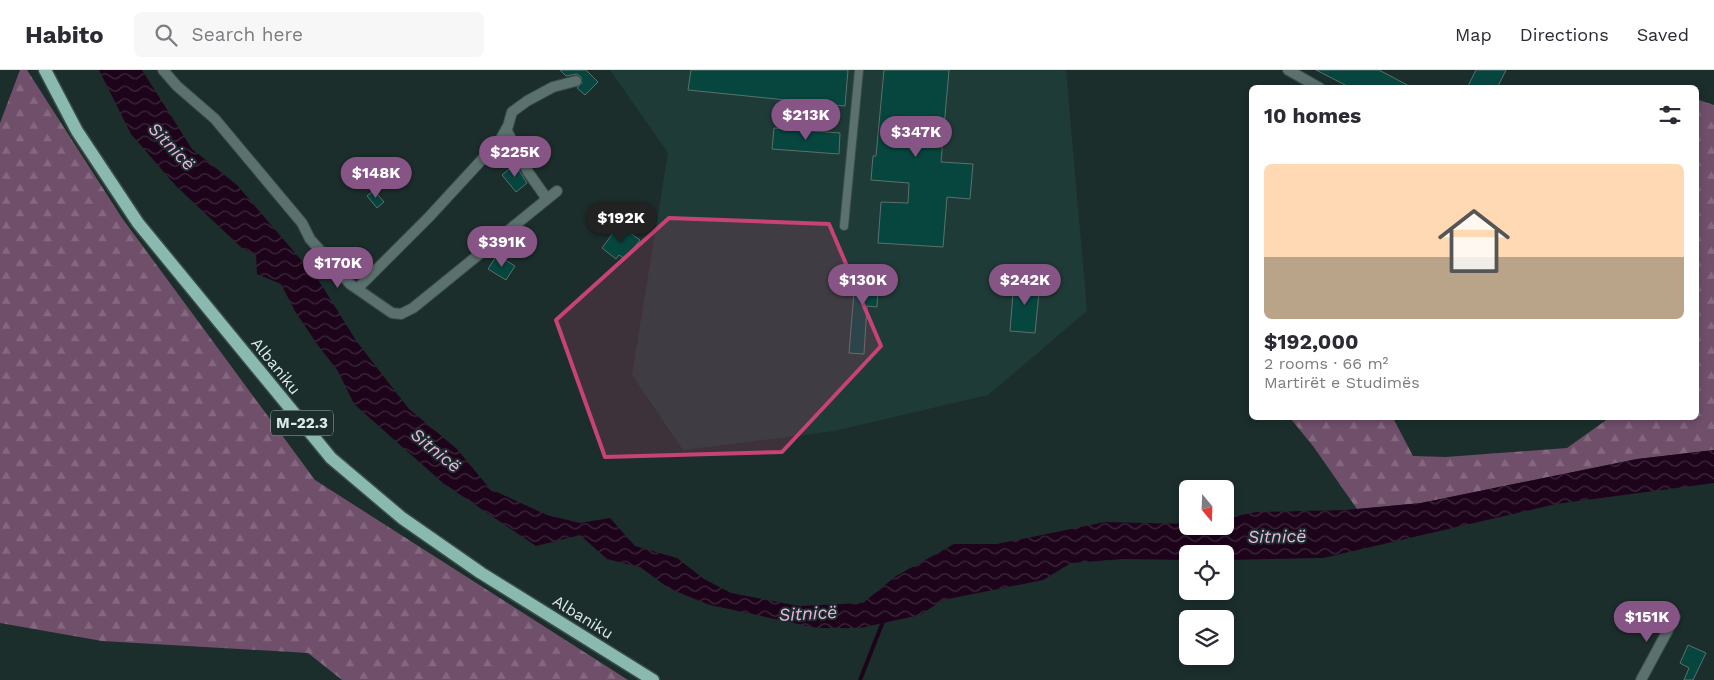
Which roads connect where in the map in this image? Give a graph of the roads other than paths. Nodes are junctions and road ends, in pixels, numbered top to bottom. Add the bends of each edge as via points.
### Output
1 (45, 70) edge
2 (163, 70) edge
3 (859, 70) edge
4 (1288, 70) edge
5 (576, 81) dead end
6 (1315, 85) edge
7 (506, 129) junction
8 (557, 191) dead end
9 (546, 199) junction
10 (844, 226) dead end
11 (357, 289) junction
12 (1675, 617) dead end
13 (653, 680) edge
14 (1642, 680) edge

1 - 13 main road, Albaniku / M-22.3 via 77,131 138,223 331,458 402,518 481,573
2 - 11 street via 215,119 302,222 310,239
3 - 10 lane
4 - 6 street
5 - 7 street via 553,87 527,100 512,112
7 - 9 street
7 - 11 street via 500,140 429,217
8 - 9 street
9 - 11 street via 413,308 401,314 392,313
12 - 14 street

